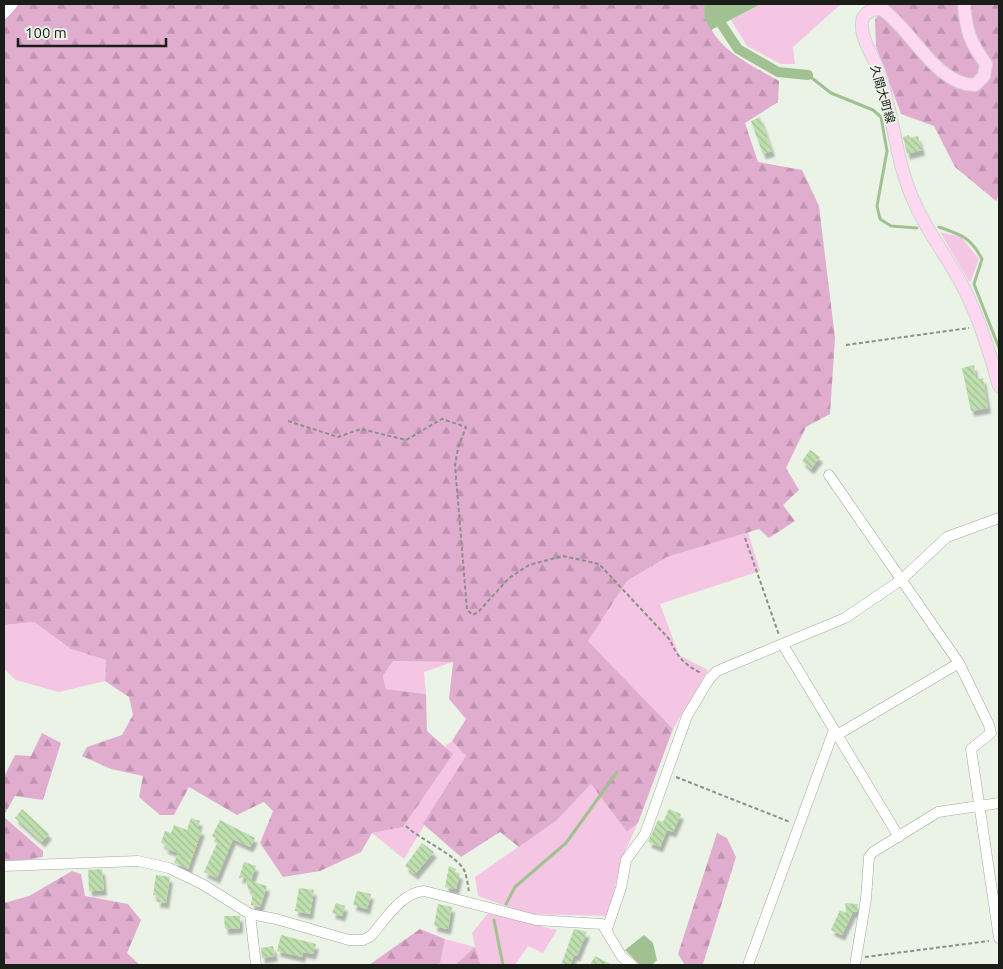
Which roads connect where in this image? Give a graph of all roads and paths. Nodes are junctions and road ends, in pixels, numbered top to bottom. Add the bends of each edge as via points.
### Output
1 (14, 4) edge
2 (964, 4) edge
3 (4, 14) edge
4 (979, 326) junction
5 (846, 345) dead end
6 (999, 386) edge
7 (288, 421) dead end
8 (828, 475) dead end
9 (999, 518) edge
10 (745, 538) dead end
11 (901, 580) junction
12 (783, 645) junction
13 (958, 663) junction
14 (710, 678) junction
15 (836, 732) junction
16 (665, 772) junction
17 (999, 802) edge
18 (981, 805) junction
19 (799, 825) junction
20 (406, 826) dead end
21 (899, 837) junction
22 (4, 866) edge
23 (470, 902) junction
24 (250, 914) junction
25 (607, 929) junction
26 (994, 939) edge
27 (856, 962) edge
28 (256, 965) edge
29 (632, 965) edge
30 (748, 965) edge

1 - 3 street
2 - 4 main road, 久間大町線 via 970,42 986,64 984,76 976,85 961,82 942,71 882,9 867,12 861,24 879,73 902,174 915,205 970,300
4 - 5 path
4 - 6 main road, 久間大町線
7 - 14 path via 338,437 361,429 406,440 442,419 466,427 455,465 467,610 473,615 479,611 509,578 529,565 563,556 599,564 670,640 675,654 686,665
8 - 11 street
9 - 11 street via 947,538
10 - 12 path
11 - 12 street via 845,618
11 - 13 street
12 - 14 street via 717,672
12 - 15 street
13 - 15 street
13 - 18 street via 991,733 971,749
14 - 16 street via 687,716
15 - 19 street
15 - 21 street
16 - 19 path
16 - 25 street via 645,834 626,860 621,888
17 - 18 street
18 - 21 street via 938,812
18 - 26 street
19 - 30 street
20 - 23 path via 465,871
21 - 27 street via 869,857
22 - 24 street via 138,861 169,868
23 - 24 street via 424,891 414,892 406,896 363,940 349,940
23 - 25 street via 536,920 596,922
24 - 28 street
25 - 29 street via 622,957
26 - 27 path

